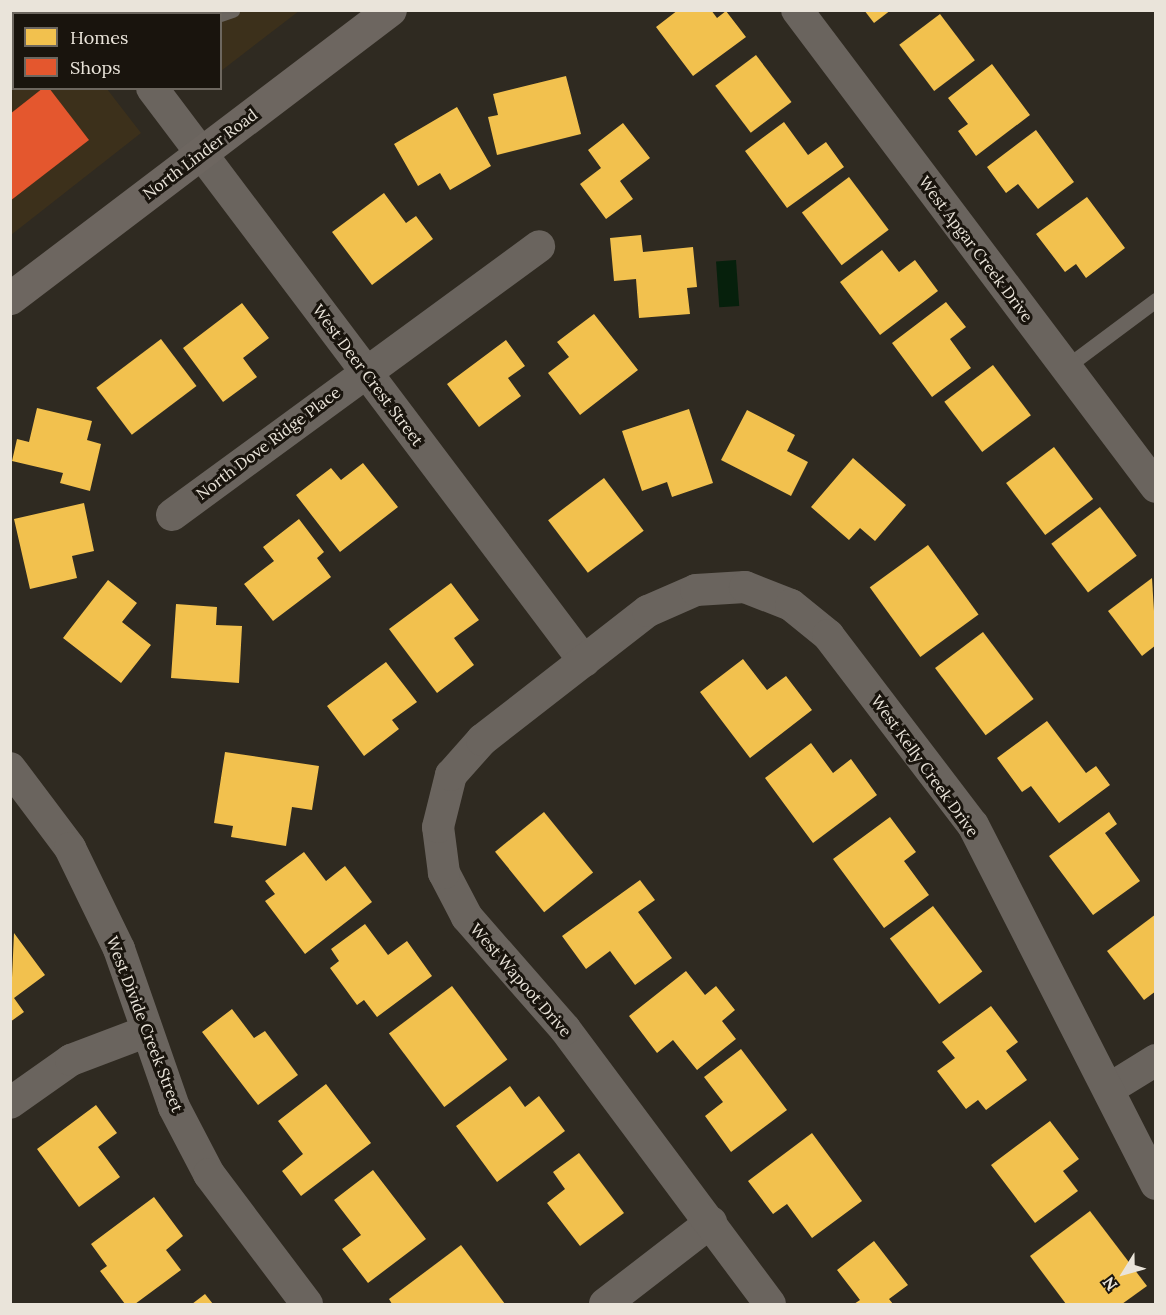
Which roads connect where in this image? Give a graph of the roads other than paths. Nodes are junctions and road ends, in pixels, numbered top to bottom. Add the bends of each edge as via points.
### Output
1 (390, 10) edge
2 (797, 10) edge
3 (154, 90) edge
4 (201, 153) junction
5 (539, 246) dead end
6 (10, 298) edge
7 (1155, 300) edge
8 (1066, 367) junction
9 (365, 370) junction
10 (1155, 487) edge
11 (172, 515) dead end
12 (584, 661) junction
13 (10, 768) edge
14 (145, 1032) junction
15 (1155, 1060) edge
16 (1108, 1089) junction
17 (10, 1104) edge
18 (1155, 1184) edge
19 (711, 1222) junction
20 (307, 1305) edge
21 (605, 1305) edge
22 (770, 1305) edge

1 - 4 main road, North Linder Road
2 - 8 street, West Apgar Creek Drive
3 - 4 street, West Deer Crest Street
4 - 6 main road, North Linder Road
4 - 9 street, West Deer Crest Street
5 - 9 street, North Dove Ridge Place
7 - 8 lane
8 - 10 street, West Apgar Creek Drive
9 - 11 street, North Dove Ridge Place
9 - 12 street, West Deer Crest Street
12 - 16 street, West Kelly Creek Drive via 648,611 696,590 745,587 791,606 828,635 973,825
12 - 19 street, West Wapoot Drive via 482,740 451,775 438,827 444,873 467,917 565,1029
13 - 14 street, West Divide Creek Street via 70,848 119,949
14 - 17 street via 71,1060
14 - 20 street, West Divide Creek Street via 174,1107 209,1174
15 - 16 street
16 - 18 street, West Kelly Creek Drive
19 - 21 street
19 - 22 street, West Wapoot Drive

